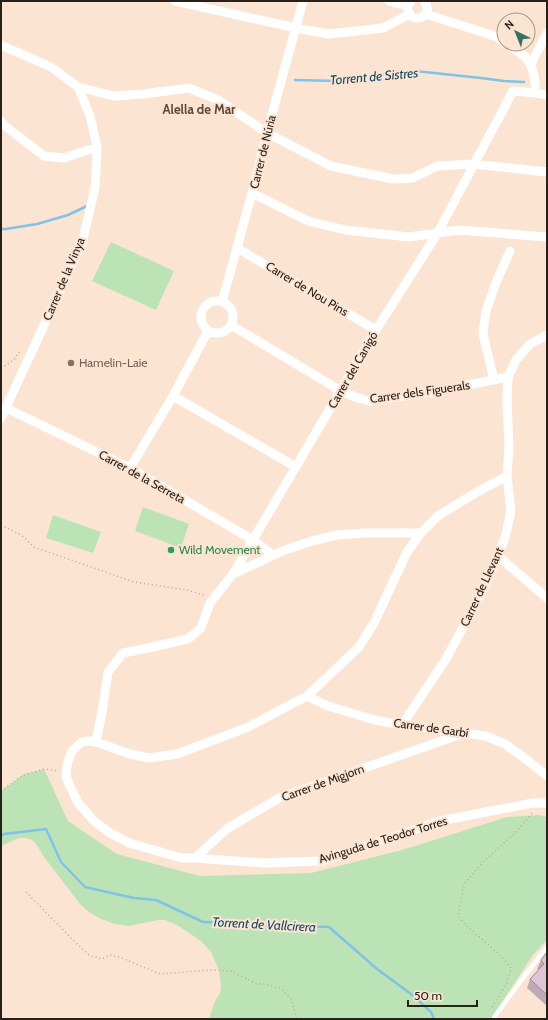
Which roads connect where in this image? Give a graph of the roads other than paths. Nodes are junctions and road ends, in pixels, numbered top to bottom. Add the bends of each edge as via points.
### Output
1 (175, 1) edge
2 (303, 1) edge
3 (389, 1) edge
4 (427, 5) edge
5 (410, 7) edge
6 (296, 28) junction
7 (547, 33) edge
8 (496, 37) edge
9 (1, 44) edge
10 (519, 52) edge
11 (531, 64) junction
12 (78, 86) junction
13 (536, 93) junction
14 (547, 94) edge
15 (1, 121) edge
16 (267, 133) junction
17 (97, 147) junction
18 (473, 164) junction
19 (547, 172) edge
20 (252, 193) junction
21 (437, 234) junction
22 (547, 237) edge
23 (237, 248) junction
24 (510, 250) dead end
25 (222, 302) junction
26 (231, 325) junction
27 (376, 330) junction
28 (208, 331) junction
29 (547, 335) edge
30 (508, 377) junction
31 (494, 380) junction
32 (341, 391) junction
33 (173, 396) junction
34 (6, 408) junction
35 (1, 418) edge
36 (296, 467) junction
37 (130, 468) junction
38 (507, 476) junction
39 (421, 532) junction
40 (252, 540) junction
41 (273, 555) junction
42 (498, 556) junction
43 (233, 574) junction
44 (547, 598) edge
45 (307, 696) junction
46 (402, 725) junction
47 (464, 733) junction
48 (96, 742) junction
49 (547, 776) edge
50 (547, 801) edge
51 (195, 858) junction
52 (547, 947) edge
53 (494, 1019) edge

1 - 6 street
2 - 6 street, Carrer de Núria
3 - 5 street
4 - 5 street via 421,18 415,18
4 - 8 street
5 - 6 street via 383,28 328,34
6 - 16 street, Carrer de Núria
7 - 11 street
9 - 12 street via 51,67
10 - 11 street
11 - 13 street
12 - 16 street via 114,96 189,88 218,100
12 - 17 street, Carrer de la Vinya via 90,116
13 - 14 street
13 - 18 street via 513,92
15 - 17 street via 44,156 64,158
16 - 18 street via 331,166 393,179 412,178 437,166
16 - 20 street, Carrer de Núria
17 - 34 street, Carrer de la Vinya via 95,188 82,243
18 - 19 street
18 - 21 street, Carrer del Canigó
20 - 21 street via 308,220 345,230 409,237
20 - 23 street, Carrer de Núria
21 - 22 street via 459,230
21 - 27 street, Carrer del Canigó
23 - 25 street, Carrer de Núria
23 - 27 street, Carrer de Nou Pins
24 - 31 street via 486,311 483,334
25 - 26 street via 231,310
25 - 28 street via 212,302 202,312 202,323
26 - 28 street via 222,332
26 - 32 street, Carrer dels Figuerals
27 - 32 street, Carrer del Canigó
28 - 33 street
29 - 30 street, Carrer de Llevant via 530,344 516,360
30 - 31 street, Carrer dels Figuerals
30 - 38 street, Carrer de Llevant
31 - 32 street, Carrer dels Figuerals via 369,401
32 - 36 street, Carrer del Canigó
33 - 36 street
33 - 37 street
34 - 35 street, Carrer de la Vinya
34 - 37 street, Carrer de la Serreta
36 - 40 street, Carrer del Canigó
37 - 40 street, Carrer de la Serreta
38 - 39 street via 438,516
38 - 42 street, Carrer de Llevant via 511,511
39 - 41 street via 337,535
39 - 45 street via 407,552 374,623 359,647
40 - 41 street, Carrer de la Serreta
40 - 43 street, Carrer del Canigó
41 - 43 street
42 - 44 street
42 - 46 street, Carrer de Llevant via 446,659
43 - 48 street, Carrer del Canigó via 210,603 201,628 188,639 123,653 108,672
45 - 46 street, Carrer de Garbí via 328,706
45 - 48 street via 246,728 177,754 149,758
46 - 47 street, Carrer de Garbí
47 - 49 street, Carrer de Garbí via 486,736 505,744
47 - 51 street, Carrer de Migjorn via 279,798 228,828
48 - 51 street, Avinguda de Teodor Torres via 82,742 72,751 67,765 66,777 78,803 94,821 129,843 182,858
50 - 51 street, Avinguda de Teodor Torres via 440,821 322,861 264,863
52 - 53 lane

